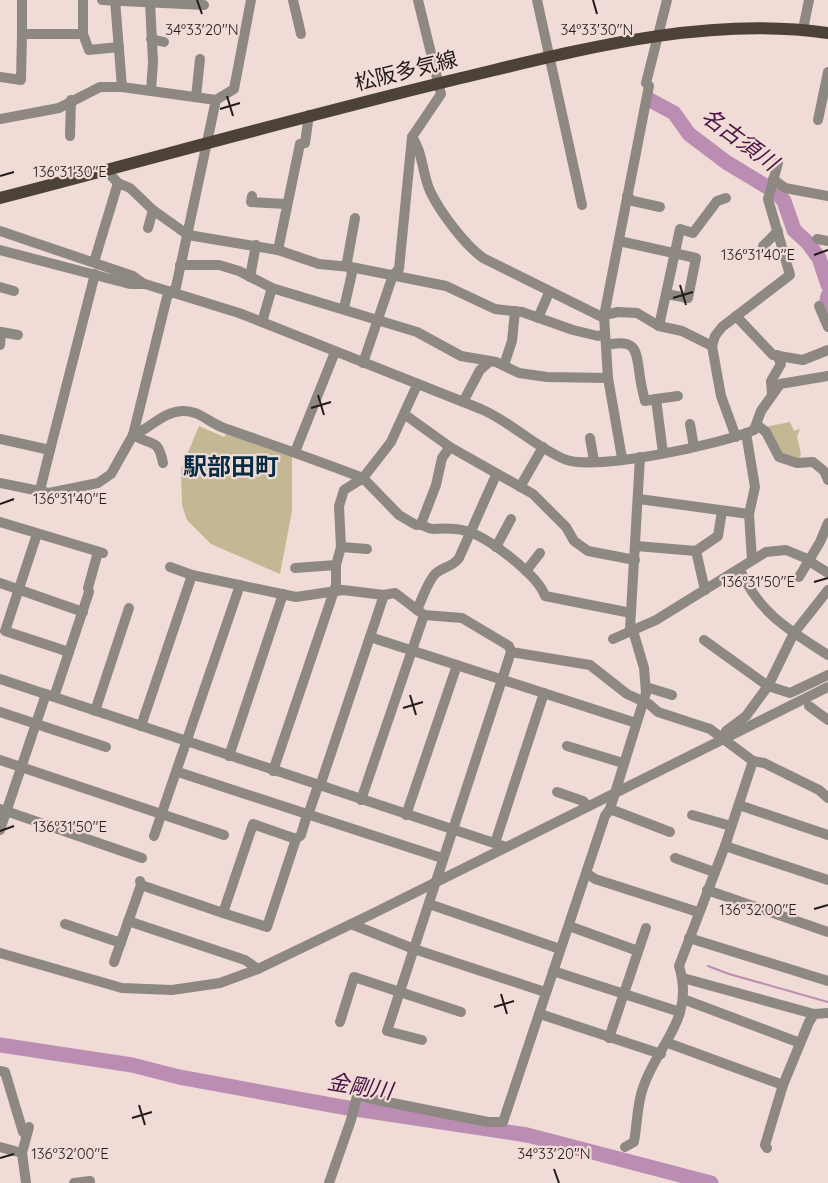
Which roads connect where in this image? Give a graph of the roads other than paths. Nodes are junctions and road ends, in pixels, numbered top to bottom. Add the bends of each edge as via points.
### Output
1 (22, 0) edge
2 (83, 0) edge
3 (102, 0) edge
4 (115, 0) edge
5 (251, 0) edge
6 (293, 0) edge
7 (418, 0) edge
8 (537, 0) edge
9 (667, 0) edge
10 (809, 0) edge
11 (150, 2) junction
12 (204, 5) dead end
13 (803, 29) junction
14 (828, 33) edge
15 (22, 34) junction
16 (83, 34) junction
17 (300, 34) dead end
18 (657, 37) junction
19 (151, 39) junction
20 (164, 42) dead end
21 (119, 47) junction
22 (550, 58) junction
23 (200, 59) dead end
24 (828, 72) edge
25 (0, 77) edge
26 (438, 83) junction
27 (122, 87) junction
28 (151, 91) junction
29 (196, 97) junction
30 (71, 100) junction
31 (216, 100) junction
32 (309, 115) junction
33 (0, 119) edge
34 (818, 120) dead end
35 (70, 136) dead end
36 (412, 137) junction
37 (206, 144) junction
38 (778, 163) dead end
39 (107, 171) junction
40 (773, 181) junction
41 (118, 183) junction
42 (252, 196) dead end
43 (627, 196) junction
44 (828, 196) edge
45 (0, 198) edge
46 (726, 198) dead end
47 (286, 204) junction
48 (582, 205) dead end
49 (660, 207) dead end
50 (153, 210) junction
51 (356, 218) dead end
52 (148, 228) dead end
53 (0, 231) edge
54 (778, 231) junction
55 (188, 235) junction
56 (619, 241) junction
57 (256, 245) junction
58 (763, 246) dead end
59 (0, 250) edge
60 (278, 250) junction
61 (675, 254) junction
62 (82, 258) junction
63 (94, 262) junction
64 (180, 265) junction
65 (351, 267) junction
66 (78, 270) junction
67 (95, 274) junction
68 (393, 275) junction
69 (250, 277) junction
70 (145, 284) junction
71 (0, 287) edge
72 (272, 288) junction
73 (14, 291) dead end
74 (171, 292) junction
75 (666, 294) junction
76 (548, 295) dead end
77 (819, 306) dead end
78 (344, 308) junction
79 (515, 311) junction
80 (604, 316) junction
81 (736, 316) junction
82 (538, 318) junction
83 (380, 320) junction
84 (262, 322) junction
85 (659, 326) junction
86 (828, 327) edge
87 (1, 332) edge
88 (18, 335) dead end
89 (605, 340) junction
90 (0, 345) edge
91 (712, 346) junction
92 (828, 350) edge
93 (335, 352) junction
94 (777, 356) junction
95 (363, 363) junction
96 (481, 364) junction
97 (504, 365) junction
98 (828, 376) edge
99 (608, 378) junction
100 (417, 385) junction
101 (772, 394) junction
102 (678, 396) dead end
103 (656, 399) junction
104 (464, 402) junction
105 (404, 414) junction
106 (690, 424) dead end
107 (756, 425) junction
108 (133, 435) junction
109 (741, 435) junction
110 (590, 438) dead end
111 (0, 439) edge
112 (450, 447) junction
113 (543, 447) junction
114 (694, 447) junction
115 (50, 450) junction
116 (295, 452) junction
117 (663, 453) junction
118 (640, 457) junction
119 (622, 458) junction
120 (594, 461) junction
121 (163, 463) dead end
122 (496, 475) junction
123 (363, 478) junction
124 (828, 480) edge
125 (0, 483) edge
126 (520, 487) junction
127 (40, 490) junction
128 (639, 499) junction
129 (722, 511) junction
130 (748, 514) junction
131 (512, 519) dead end
132 (0, 522) edge
133 (828, 523) edge
134 (421, 524) junction
135 (471, 533) junction
136 (37, 534) junction
137 (636, 546) junction
138 (496, 547) junction
139 (341, 548) junction
140 (367, 549) dead end
141 (696, 551) junction
142 (540, 553) dead end
143 (635, 560) junction
144 (752, 560) junction
145 (809, 560) junction
146 (336, 565) junction
147 (170, 567) dead end
148 (295, 568) dead end
149 (740, 570) junction
150 (526, 572) junction
151 (828, 573) edge
152 (192, 575) junction
153 (799, 577) dead end
154 (0, 583) edge
155 (240, 585) junction
156 (18, 590) junction
157 (705, 590) junction
158 (828, 590) edge
159 (333, 591) junction
160 (283, 594) junction
161 (384, 595) junction
162 (129, 608) dead end
163 (82, 612) junction
164 (421, 612) junction
165 (631, 613) junction
166 (630, 629) junction
167 (794, 633) junction
168 (370, 638) junction
169 (613, 639) dead end
170 (704, 640) dead end
171 (412, 651) junction
172 (69, 652) junction
173 (511, 652) junction
174 (828, 655) edge
175 (457, 665) junction
176 (828, 675) edge
177 (0, 679) edge
178 (502, 680) junction
179 (768, 686) junction
180 (646, 687) junction
181 (826, 691) edge
182 (544, 693) junction
183 (672, 695) dead end
184 (50, 696) junction
185 (644, 703) junction
186 (809, 706) dead end
187 (95, 711) junction
188 (0, 712) edge
189 (828, 720) edge
190 (636, 723) junction
191 (35, 724) junction
192 (141, 726) junction
193 (725, 738) junction
194 (187, 742) junction
195 (567, 746) dead end
196 (106, 747) dead end
197 (229, 756) junction
198 (0, 760) edge
199 (753, 761) junction
200 (623, 763) junction
201 (22, 767) junction
202 (273, 771) junction
203 (177, 772) junction
204 (319, 786) junction
205 (557, 792) dead end
206 (613, 792) junction
207 (828, 798) edge
208 (361, 800) junction
209 (739, 805) junction
210 (588, 806) junction
211 (610, 809) junction
212 (3, 810) edge
213 (163, 815) junction
214 (308, 815) junction
215 (406, 815) junction
216 (693, 815) dead end
217 (731, 826) junction
218 (452, 829) junction
219 (0, 830) edge
220 (670, 832) dead end
221 (224, 835) dead end
222 (828, 835) edge
223 (154, 836) dead end
224 (296, 839) junction
225 (501, 845) junction
226 (725, 846) junction
227 (142, 858) dead end
228 (442, 858) junction
229 (675, 858) dead end
230 (714, 872) junction
231 (588, 874) junction
232 (828, 880) edge
233 (436, 881) junction
234 (707, 890) junction
235 (429, 904) junction
236 (698, 912) junction
237 (223, 913) junction
238 (128, 921) junction
239 (65, 924) dead end
240 (351, 924) junction
241 (569, 926) junction
242 (646, 928) dead end
243 (828, 932) edge
244 (689, 938) junction
245 (121, 943) junction
246 (414, 949) junction
247 (560, 949) junction
248 (639, 951) junction
249 (0, 953) edge
250 (114, 962) dead end
251 (258, 969) junction
252 (554, 971) junction
253 (683, 978) junction
254 (828, 981) edge
255 (400, 991) junction
256 (546, 992) junction
257 (625, 992) junction
258 (683, 999) junction
259 (462, 1012) dead end
260 (680, 1012) junction
261 (828, 1013) edge
262 (540, 1014) junction
263 (814, 1014) junction
264 (340, 1022) dead end
265 (609, 1038) junction
266 (422, 1040) dead end
267 (668, 1043) junction
268 (800, 1043) junction
269 (661, 1054) junction
270 (0, 1071) edge
271 (783, 1085) junction
272 (19, 1097) dead end
273 (22, 1132) dead end
274 (0, 1147) edge
275 (625, 1147) dead end
276 (767, 1148) dead end
277 (22, 1153) junction
278 (74, 1178) edge
279 (90, 1182) edge
280 (26, 1183) edge
281 (329, 1183) edge

1 - 15 street
2 - 16 street
3 - 4 street
4 - 11 street
4 - 21 street
5 - 31 street via 234,89
6 - 17 street
7 - 26 street
8 - 22 street
9 - 18 street
10 - 13 street
11 - 12 street
11 - 19 street
13 - 14 main road, 松阪多気線
13 - 18 main road, 松阪多気線 via 728,28
15 - 16 street
15 - 25 street via 21,80
16 - 21 street via 89,50
18 - 22 main road, 松阪多気線
18 - 43 street
19 - 20 street
19 - 28 street
21 - 27 street
22 - 26 main road, 松阪多気線
22 - 48 street
23 - 29 street
24 - 34 street
26 - 32 main road, 松阪多気線
26 - 36 street via 441,94
27 - 28 street
27 - 30 street via 100,87
28 - 29 street
29 - 31 street
30 - 33 street via 59,108
30 - 35 street
31 - 37 street
32 - 37 main road, 松阪多気線
32 - 47 street
36 - 68 street via 401,255 399,269
36 - 80 street via 430,191 469,247 509,273
37 - 39 main road, 松阪多気線
37 - 55 street
38 - 40 street
39 - 41 street
39 - 45 main road, 松阪多気線
40 - 44 street via 785,188
40 - 54 street via 768,198
41 - 50 street via 130,188
41 - 63 street
42 - 47 street via 251,202
43 - 49 street
43 - 56 street
46 - 61 street via 717,201 693,233 680,230
47 - 60 street
50 - 52 street
50 - 55 street
51 - 65 street via 347,262
53 - 62 street
54 - 58 street
54 - 81 street via 790,275
55 - 57 street
55 - 64 street
56 - 61 street
56 - 80 street
57 - 60 street
57 - 69 street
59 - 66 street
60 - 65 street via 319,264
61 - 75 street
61 - 75 street via 696,258 688,298
62 - 63 street
62 - 66 street
63 - 70 street
64 - 69 street via 219,265
64 - 74 street via 176,287
65 - 68 street
65 - 78 street
66 - 67 street
67 - 70 street
67 - 115 street
68 - 79 street via 446,286 495,309
68 - 83 street
69 - 72 street
70 - 74 street
71 - 73 street
72 - 78 street
72 - 84 street
74 - 84 street
74 - 108 street
75 - 85 street
76 - 82 street
77 - 86 street
78 - 83 street
79 - 82 street
79 - 97 street via 513,341
80 - 85 street via 632,313
80 - 89 street
81 - 91 street via 717,331
81 - 94 street
82 - 89 street
83 - 95 street
83 - 96 street via 417,332
84 - 93 street
85 - 91 street via 682,331
87 - 88 street
87 - 90 street
89 - 99 street
89 - 103 street via 634,349 645,401
91 - 109 street via 721,396
92 - 94 street via 803,360
93 - 95 street
93 - 116 street
94 - 101 street via 781,364 771,381
95 - 100 street
96 - 97 street
96 - 104 street
97 - 99 street via 519,373 547,377
98 - 101 street via 780,384
99 - 119 street
100 - 104 street
100 - 105 street
101 - 107 street
102 - 103 street
103 - 117 street
104 - 113 street via 498,416
105 - 112 street
105 - 123 street via 391,442
106 - 114 street
107 - 109 street via 754,430
107 - 124 street via 766,432 779,457 797,463 813,462
108 - 116 street via 158,418 187,411
108 - 121 street via 155,442
108 - 127 street via 104,479 68,489
109 - 114 street
109 - 130 street via 755,488
110 - 120 street
111 - 115 street
112 - 122 street
112 - 134 street via 442,458
113 - 120 street via 568,460
113 - 126 street
114 - 117 street
115 - 127 street
116 - 123 street
117 - 118 street
118 - 119 street
118 - 128 street
119 - 120 street
122 - 126 street
122 - 135 street
123 - 134 street via 399,515
123 - 139 street via 342,493
125 - 127 street
126 - 143 street via 541,500 574,541 588,551
128 - 129 street
128 - 137 street
129 - 130 street
129 - 141 street via 718,536
130 - 144 street
131 - 138 street
132 - 136 street
133 - 145 street
134 - 135 street via 432,530
135 - 138 street
135 - 164 street via 454,566 433,576
136 - 156 street
136 - 163 street via 100,553
137 - 141 street
137 - 143 street
138 - 150 street
139 - 140 street
139 - 146 street
141 - 157 street
142 - 150 street
143 - 165 street
144 - 145 street via 777,549
144 - 149 street
145 - 151 street
145 - 153 street
146 - 148 street
146 - 159 street
147 - 152 street
149 - 157 street
149 - 167 street via 748,588 778,624
150 - 165 street via 545,596
152 - 155 street
152 - 192 street
154 - 156 street
155 - 160 street
155 - 194 street
156 - 163 street
156 - 172 street via 4,631
157 - 166 street via 637,630
158 - 167 street
159 - 160 street via 301,597
159 - 161 street
159 - 202 street
160 - 197 street
161 - 164 street via 395,593
161 - 168 street
162 - 187 street
163 - 172 street
164 - 171 street
164 - 173 street via 472,622 509,646
165 - 166 street
166 - 169 street
166 - 180 street via 644,668
167 - 174 street
167 - 179 street
168 - 171 street
168 - 204 street
170 - 179 street
171 - 175 street
171 - 208 street
172 - 184 street
173 - 178 street
173 - 185 street via 590,665
175 - 178 street
175 - 215 street
176 - 179 street via 790,693
177 - 184 street
178 - 182 street
178 - 218 street
179 - 193 street via 746,716 723,733
180 - 183 street
180 - 185 street
181 - 193 street
182 - 190 street
182 - 225 street
184 - 187 street
184 - 191 street
185 - 190 street
185 - 193 street
186 - 189 street
187 - 192 street
188 - 191 street
190 - 200 street
191 - 196 street
191 - 201 street
192 - 194 street
193 - 199 street via 729,746
193 - 206 street
194 - 197 street
194 - 203 street
195 - 200 street
197 - 202 street
198 - 201 street
199 - 207 street via 819,789
199 - 209 street
200 - 206 street
201 - 212 street
201 - 213 street
202 - 204 street
203 - 213 street
203 - 214 street
204 - 208 street
204 - 214 street
205 - 210 street
206 - 210 street
206 - 211 street
208 - 215 street
209 - 217 street
209 - 222 street
210 - 225 street
211 - 220 street
211 - 231 street
212 - 219 street
212 - 227 street
213 - 221 street
213 - 223 street
214 - 224 street
214 - 228 street
215 - 218 street
216 - 217 street
217 - 226 street
218 - 225 street
218 - 228 street
224 - 237 street via 267,927
224 - 237 street via 253,824
225 - 233 street
226 - 230 street
226 - 232 street
228 - 233 street
229 - 230 street
230 - 234 street
231 - 236 street
231 - 241 street
233 - 235 street
233 - 240 street
234 - 236 street
234 - 243 street
235 - 246 street
235 - 247 street
236 - 244 street
237 - 238 street via 140,883
238 - 245 street
238 - 251 street via 245,960
239 - 245 street
240 - 246 street
240 - 251 street
241 - 247 street
241 - 248 street
242 - 248 street
244 - 253 street via 679,966
244 - 254 street
245 - 250 street
246 - 255 street
246 - 256 street
247 - 252 street
248 - 257 street
249 - 251 street via 100,983 150,990 206,986
252 - 256 street
252 - 257 street
253 - 258 street
253 - 263 street
255 - 259 street
255 - 264 street via 354,977
255 - 266 street via 387,1031
256 - 262 street
257 - 260 street
257 - 265 street
258 - 260 street
258 - 268 street
260 - 267 street
261 - 263 street
262 - 265 street
262 - 281 street via 503,1122 357,1096
263 - 268 street
265 - 269 street
267 - 269 street
267 - 271 street
268 - 271 street
269 - 275 street via 642,1090 634,1142
270 - 273 street via 5,1072
271 - 276 street
272 - 277 street via 30,1130
274 - 277 street
277 - 280 street
278 - 279 street

